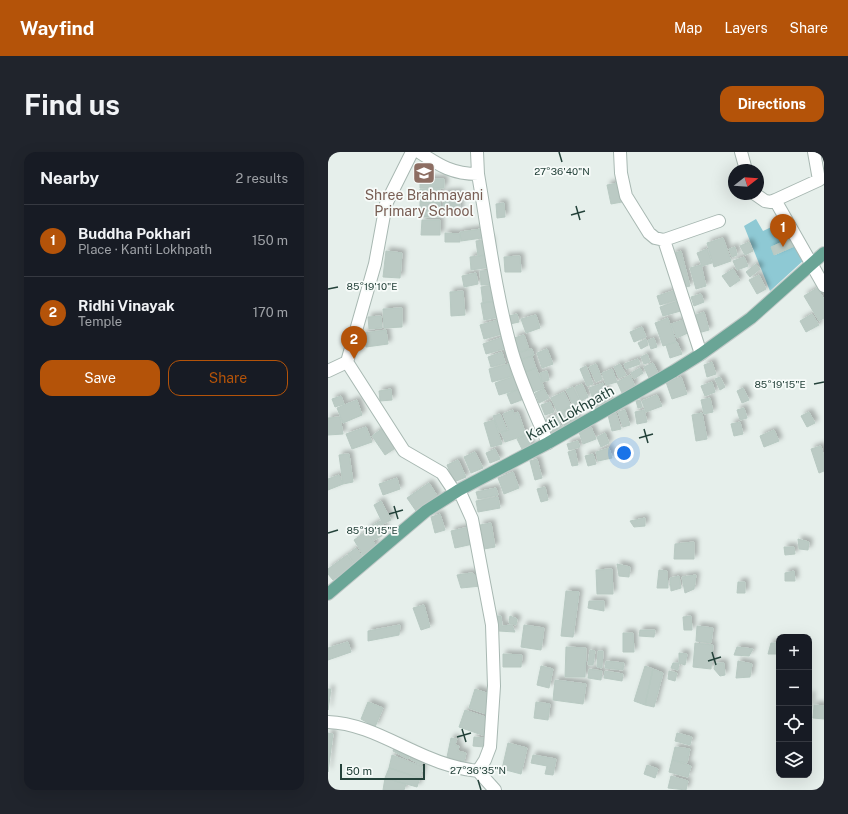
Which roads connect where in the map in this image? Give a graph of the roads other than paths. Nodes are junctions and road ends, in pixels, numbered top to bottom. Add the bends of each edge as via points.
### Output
1 (412, 152) edge
2 (419, 152) edge
3 (477, 152) edge
4 (620, 152) edge
5 (741, 152) edge
6 (814, 152) edge
7 (744, 164) edge
8 (478, 174) junction
9 (765, 198) edge
10 (719, 221) dead end
11 (664, 240) junction
12 (824, 253) edge
13 (811, 264) junction
14 (824, 286) edge
15 (701, 354) junction
16 (347, 362) junction
17 (328, 371) edge
18 (548, 443) junction
19 (456, 492) junction
20 (328, 594) edge
21 (328, 722) edge
22 (478, 771) junction
23 (495, 790) edge

1 - 16 street via 386,204 375,264
2 - 8 street via 457,174
3 - 8 street
4 - 11 street via 626,196 649,233
5 - 7 street
6 - 9 street via 819,180
8 - 18 street via 510,347
9 - 13 street
10 - 11 street
11 - 15 street
12 - 13 main road, Kanti Lokhpath
13 - 14 street
13 - 15 main road, Kanti Lokhpath via 751,318
15 - 18 main road, Kanti Lokhpath
16 - 17 street
16 - 19 street via 404,451 442,473
18 - 19 main road, Kanti Lokhpath
19 - 20 main road, Kanti Lokhpath via 426,511
19 - 22 street via 472,519 492,625 494,686 490,748
21 - 22 street via 345,723 428,758
22 - 23 street

